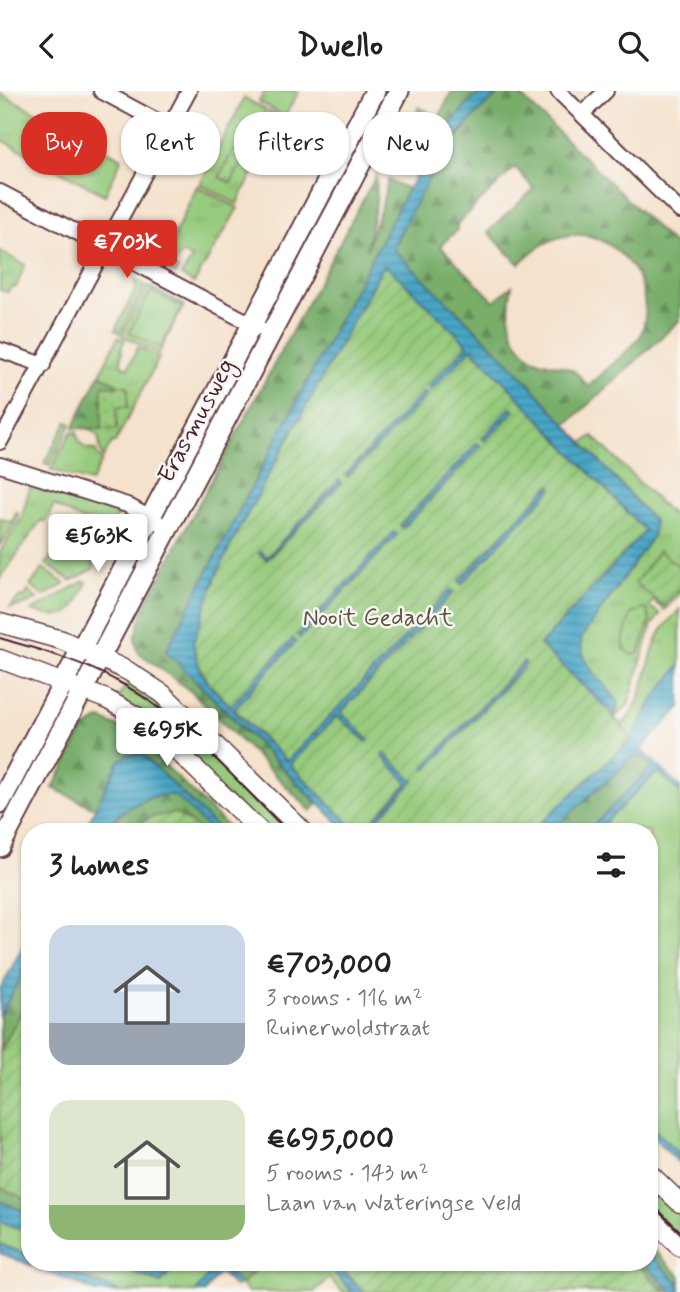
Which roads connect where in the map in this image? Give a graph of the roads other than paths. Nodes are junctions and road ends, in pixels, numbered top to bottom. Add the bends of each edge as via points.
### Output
1 (101, 91) edge
2 (190, 91) edge
3 (375, 91) edge
4 (399, 91) edge
5 (558, 91) edge
6 (606, 91) edge
7 (140, 112) edge
8 (179, 112) edge
9 (583, 113) junction
10 (145, 175) edge
11 (0, 193) edge
12 (680, 211) edge
13 (106, 249) junction
14 (252, 324) junction
15 (271, 334) junction
16 (0, 350) edge
17 (43, 365) junction
18 (0, 442) edge
19 (0, 465) edge
20 (150, 518) junction
21 (168, 528) junction
22 (0, 623) edge
23 (81, 649) junction
24 (100, 658) junction
25 (0, 659) edge
26 (64, 681) junction
27 (84, 689) junction
28 (0, 803) edge
29 (252, 823) edge
30 (295, 823) edge
31 (0, 847) edge
32 (658, 1182) edge
33 (680, 1203) edge
34 (658, 1225) edge
35 (680, 1247) edge

1 - 7 street
2 - 8 street
3 - 14 main road, Erasmusweg
4 - 15 main road, Erasmusweg
5 - 9 street
6 - 9 street
9 - 12 street
10 - 13 street
11 - 13 street
13 - 14 street
13 - 17 street
14 - 15 street
14 - 20 main road, Erasmusweg
15 - 21 main road, Erasmusweg
16 - 17 street
17 - 18 street
19 - 20 street via 127,505
20 - 21 street
20 - 23 main road, Erasmusweg
21 - 24 main road, Erasmusweg
22 - 23 street
23 - 24 street
23 - 26 main road, Erasmusweg
24 - 27 main road, Erasmusweg
24 - 30 street via 163,694
25 - 26 street
26 - 27 street
26 - 28 main road, Erasmusweg
27 - 29 street via 141,718
27 - 31 main road, Erasmusweg
32 - 33 street
34 - 35 street

